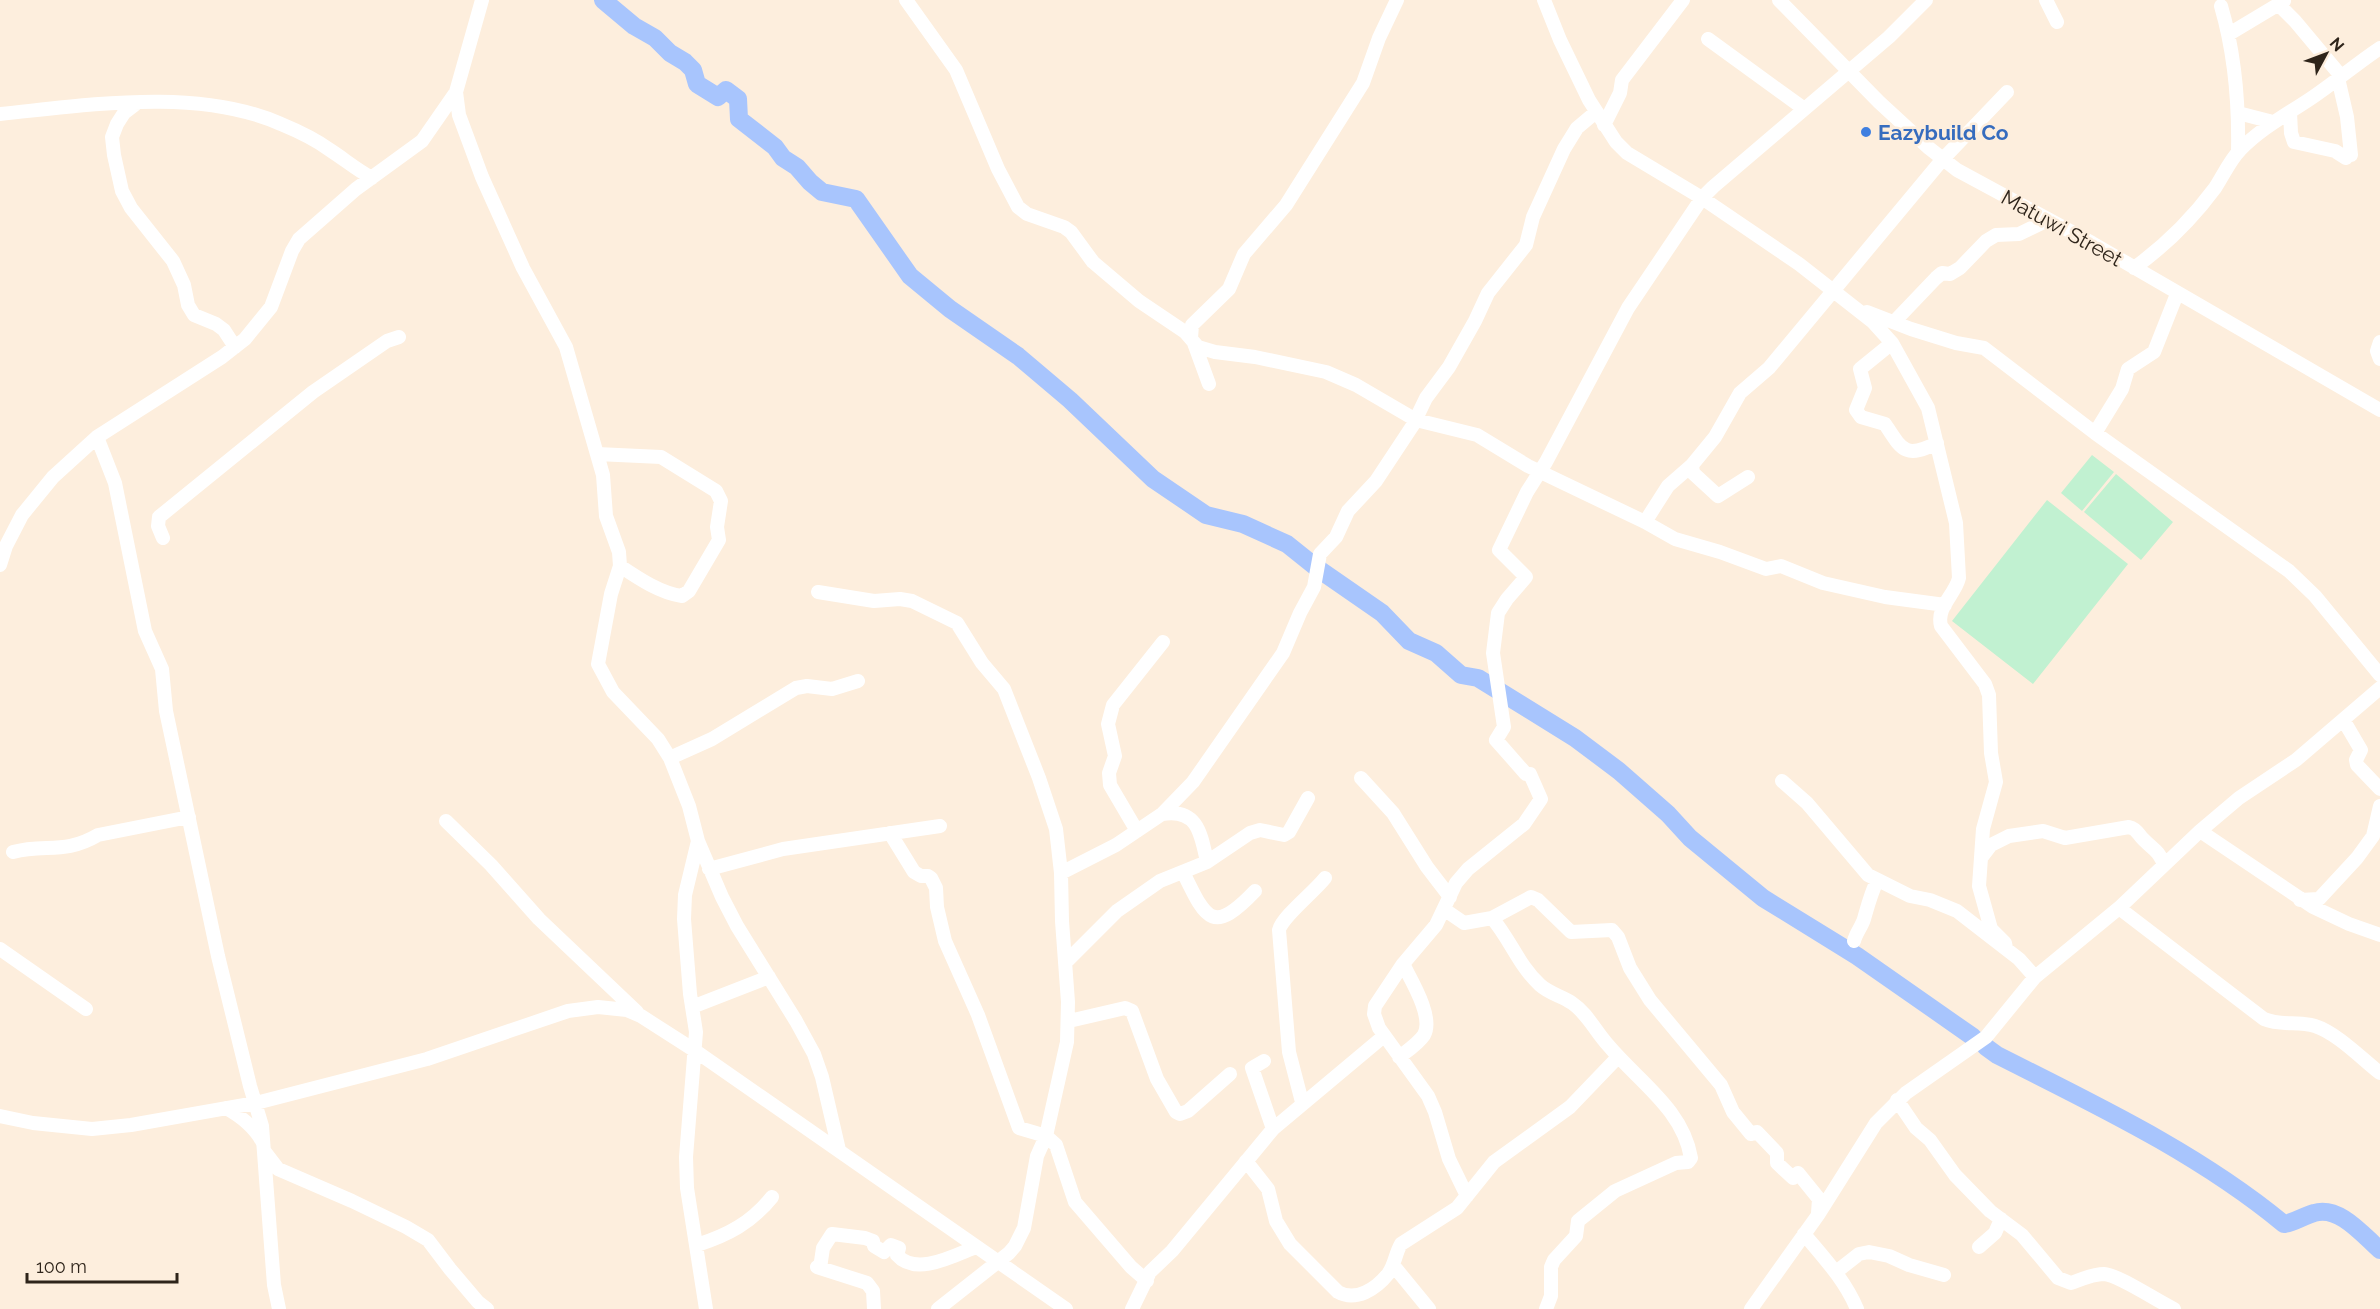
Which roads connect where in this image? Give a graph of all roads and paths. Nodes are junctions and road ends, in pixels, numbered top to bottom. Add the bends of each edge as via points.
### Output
1 (482, 0) edge
2 (906, 0) edge
3 (1396, 0) edge
4 (1544, 0) edge
5 (1683, 0) edge
6 (1779, 0) edge
7 (1926, 0) edge
8 (2046, 0) edge
9 (2282, 3) edge
10 (2221, 6) dead end
11 (2057, 22) dead end
12 (2229, 34) junction
13 (1708, 39) dead end
14 (2380, 48) edge
15 (1848, 70) junction
16 (2340, 77) junction
17 (456, 92) junction
18 (2007, 92) dead end
19 (137, 103) junction
20 (1803, 108) junction
21 (1596, 112) junction
22 (2290, 112) junction
23 (2238, 113) junction
24 (0, 114) edge
25 (2273, 122) junction
26 (1604, 125) junction
27 (2238, 152) junction
28 (1942, 160) junction
29 (372, 178) junction
30 (1702, 198) junction
31 (2048, 220) junction
32 (2134, 268) junction
33 (1835, 291) junction
34 (2177, 294) junction
35 (1854, 306) junction
36 (1894, 322) junction
37 (399, 337) dead end
38 (1192, 339) junction
39 (2380, 342) edge
40 (1892, 343) junction
41 (235, 347) junction
42 (2380, 359) edge
43 (1209, 384) dead end
44 (2380, 410) edge
45 (1416, 420) junction
46 (2095, 433) junction
47 (97, 437) junction
48 (1937, 443) junction
49 (597, 454) junction
50 (1692, 465) junction
51 (1539, 471) junction
52 (1748, 477) dead end
53 (1645, 522) junction
54 (163, 538) dead end
55 (0, 566) edge
56 (620, 566) junction
57 (818, 592) dead end
58 (1945, 605) junction
59 (1163, 642) dead end
60 (2380, 675) edge
61 (858, 681) dead end
62 (2380, 688) edge
63 (2344, 721) junction
64 (670, 758) junction
65 (1361, 778) dead end
66 (1782, 781) dead end
67 (2380, 789) edge
68 (1308, 798) dead end
69 (2380, 806) edge
70 (1162, 814) junction
71 (189, 817) junction
72 (446, 821) dead end
73 (940, 826) dead end
74 (2377, 829) edge
75 (1137, 831) junction
76 (2200, 831) junction
77 (890, 833) junction
78 (698, 841) junction
79 (13, 852) dead end
80 (1980, 860) junction
81 (1207, 862) junction
82 (2164, 864) junction
83 (709, 869) junction
84 (1183, 872) junction
85 (1061, 873) junction
86 (1325, 878) dead end
87 (1876, 880) junction
88 (1255, 891) dead end
89 (2300, 900) junction
90 (1448, 903) junction
91 (2119, 908) junction
92 (1492, 918) junction
93 (2380, 935) edge
94 (1854, 941) dead end
95 (2006, 948) junction
96 (0, 949) edge
97 (1065, 963) junction
98 (1403, 964) junction
99 (769, 977) junction
100 (2036, 977) junction
101 (692, 1007) junction
102 (87, 1009) dead end
103 (641, 1016) junction
104 (1069, 1021) junction
105 (1384, 1036) junction
106 (694, 1050) junction
107 (1400, 1057) junction
108 (1618, 1057) junction
109 (1264, 1061) dead end
110 (1230, 1074) dead end
111 (2380, 1074) edge
112 (1897, 1100) junction
113 (1302, 1102) junction
114 (256, 1103) junction
115 (226, 1108) junction
116 (0, 1116) edge
117 (1273, 1129) junction
118 (1046, 1136) junction
119 (264, 1149) junction
120 (839, 1150) junction
121 (1246, 1161) junction
122 (1467, 1196) junction
123 (772, 1197) dead end
124 (1818, 1215) junction
125 (2001, 1219) junction
126 (1804, 1234) junction
127 (698, 1245) junction
128 (976, 1247) junction
129 (1979, 1247) dead end
130 (997, 1262) junction
131 (1393, 1265) junction
132 (1836, 1272) junction
133 (1944, 1275) dead end
134 (1147, 1281) junction
135 (1552, 1302) edge
136 (2156, 1305) edge
137 (279, 1309) edge
138 (487, 1309) edge
139 (706, 1309) edge
140 (874, 1309) edge
141 (938, 1309) edge
142 (1066, 1309) edge
143 (1132, 1309) edge
144 (1429, 1309) edge
145 (1546, 1309) edge
146 (1751, 1309) edge
147 (1857, 1309) edge
148 (2174, 1309) edge

1 - 17 street
2 - 38 street via 956,70 1018,207 1071,232 1093,262
3 - 38 street via 1363,83 1286,205 1244,254 1229,289 1192,325
4 - 21 street
5 - 26 street via 1622,80
6 - 15 street, Matuwi Street
7 - 15 street
8 - 11 street
9 - 12 street
9 - 16 street
10 - 12 street
12 - 23 street
13 - 20 street
14 - 16 street
15 - 20 street
15 - 28 street, Matuwi Street
16 - 22 street
16 - 22 street via 2349,157 2294,142
17 - 29 street via 422,141
17 - 49 street via 466,137 490,195 523,268 566,347
18 - 28 street
19 - 24 street
19 - 29 street via 196,102 250,113 318,142
19 - 41 street via 124,113 112,137 122,191 173,261 195,315 224,330
20 - 30 street
21 - 26 street
21 - 45 street via 1571,137 1533,217 1526,245 1488,293
22 - 25 street
23 - 25 street
23 - 27 street
25 - 27 street
26 - 30 street via 1627,153
27 - 32 street via 2186,224
28 - 31 street, Matuwi Street
28 - 33 street
29 - 41 street via 299,239 271,307 254,331
30 - 33 street
30 - 51 street via 1628,308
31 - 32 street, Matuwi Street
31 - 36 street via 2028,231 1996,235 1986,241 1960,268 1936,278
32 - 34 street, Matuwi Street
33 - 35 street
33 - 50 street via 1769,368 1740,393 1715,437
34 - 44 street, Matuwi Street
34 - 46 street via 2154,352 2128,369 2122,389
35 - 36 street
35 - 40 street
36 - 46 street via 1984,348
37 - 54 street via 387,341 313,392 159,517
38 - 43 street
38 - 45 street via 1198,347 1209,351 1326,372
39 - 42 street
40 - 48 street via 1924,399
40 - 48 street via 1860,369 1865,388 1856,410 1862,417 1886,424 1897,444 1907,451 1920,451
41 - 47 street
45 - 51 street via 1477,435
45 - 70 street via 1376,481 1348,511 1336,537 1320,554 1314,588 1283,653 1193,782
46 - 60 street via 2289,571 2315,596
47 - 55 street via 53,477 22,515
47 - 71 street via 118,493 145,631 162,669 166,711
48 - 58 street via 1956,523 1959,578
49 - 56 street via 606,516
49 - 56 street via 661,457 716,491 721,501 719,540 689,591 682,596
50 - 52 street via 1694,473 1718,496
50 - 53 street via 1668,486
51 - 53 street
51 - 90 street via 1499,550 1526,577 1498,613 1493,653 1504,727 1496,740 1530,774 1541,799 1524,824 1468,869 1456,883
53 - 58 street via 1670,537 1766,569 1780,566 1823,583
56 - 64 street via 598,664 613,692 658,739
57 - 85 street via 874,601 912,601 957,622 982,663 1004,689 1056,829
58 - 80 street via 1939,616 1941,626 1989,694 1996,782 1985,820
59 - 75 street via 1113,705 1108,724 1115,756 1109,773 1110,785
61 - 64 street via 832,689 796,688 712,739
62 - 63 street
63 - 67 street via 2361,750 2357,765
63 - 76 street
64 - 78 street
65 - 90 street via 1393,813
66 - 87 street
68 - 81 street via 1289,832 1250,833
69 - 74 street
70 - 75 street
70 - 81 street via 1181,814 1196,825
71 - 79 street via 98,835 63,849
71 - 114 street via 218,956
72 - 103 street via 539,919
73 - 77 street
74 - 89 street via 2357,858 2319,899
75 - 85 street
76 - 82 street
76 - 89 street
77 - 83 street via 783,849
77 - 118 street via 914,872 933,881 945,941 978,1015 1016,1122 1020,1128
78 - 83 street
78 - 101 street via 685,895 684,919
80 - 82 street via 1991,844 2009,836 2043,831 2065,838 2129,827 2156,849
80 - 95 street via 1983,908 1991,929
81 - 84 street
82 - 91 street
83 - 99 street via 737,926
84 - 88 street via 1197,901 1210,916 1228,916
84 - 97 street via 1160,881 1124,906
85 - 97 street
86 - 113 street via 1281,923 1279,930 1289,1052
87 - 94 street
87 - 95 street via 1957,911
89 - 93 street via 2333,918
90 - 92 street via 1464,923
90 - 98 street via 1430,934
91 - 100 street
91 - 111 street via 2264,1019 2326,1030
92 - 108 street via 1534,979 1550,993 1573,1003
92 - 124 street via 1531,897 1571,932 1612,930 1650,1000 1721,1085 1733,1112 1751,1134 1757,1132 1777,1153 1778,1163 1793,1178 1798,1173 1820,1199
95 - 100 street
96 - 102 street
97 - 104 street
98 - 105 street via 1376,1006 1376,1021
98 - 107 street via 1423,1007 1426,1029
99 - 101 street
99 - 120 street via 814,1054
100 - 112 street via 1986,1037
101 - 106 street
103 - 106 street
103 - 114 street via 612,1007 568,1011 428,1059
104 - 110 street via 1125,1008 1132,1011 1160,1085 1180,1114 1188,1112
104 - 118 street
105 - 107 street
105 - 113 street
106 - 120 street
106 - 127 street via 686,1157 687,1188
107 - 122 street via 1436,1112 1449,1159
108 - 122 street via 1570,1107 1494,1162
108 - 135 street via 1676,1119 1691,1158 1615,1191 1578,1221 1576,1236 1551,1268
109 - 117 street via 1252,1068
112 - 124 street via 1876,1123
112 - 125 street via 1956,1175
113 - 117 street
114 - 115 street
114 - 119 street
115 - 116 street via 92,1129
115 - 119 street via 258,1133
117 - 121 street
118 - 130 street via 1037,1156 1024,1228 1015,1246
118 - 134 street via 1056,1145 1075,1202
119 - 137 street
119 - 138 street via 278,1169 428,1240
120 - 128 street
121 - 131 street via 1268,1188 1276,1221 1290,1244 1338,1292 1356,1296 1365,1292 1388,1274
121 - 134 street via 1150,1272
122 - 131 street via 1445,1218 1401,1244
123 - 127 street via 758,1214 738,1228
124 - 126 street
125 - 129 street via 1995,1233
125 - 136 street via 2022,1235 2058,1278 2071,1283 2106,1274 2126,1282
126 - 132 street
126 - 146 street
127 - 139 street
128 - 130 street
128 - 140 street via 933,1264 923,1264 901,1259 897,1255 899,1248 891,1245 884,1252 865,1238 832,1234 823,1248 819,1267 867,1283 873,1291
130 - 141 street
130 - 142 street
131 - 144 street
132 - 133 street via 1859,1254 1869,1252
132 - 147 street
134 - 143 street
135 - 145 street
136 - 148 street

